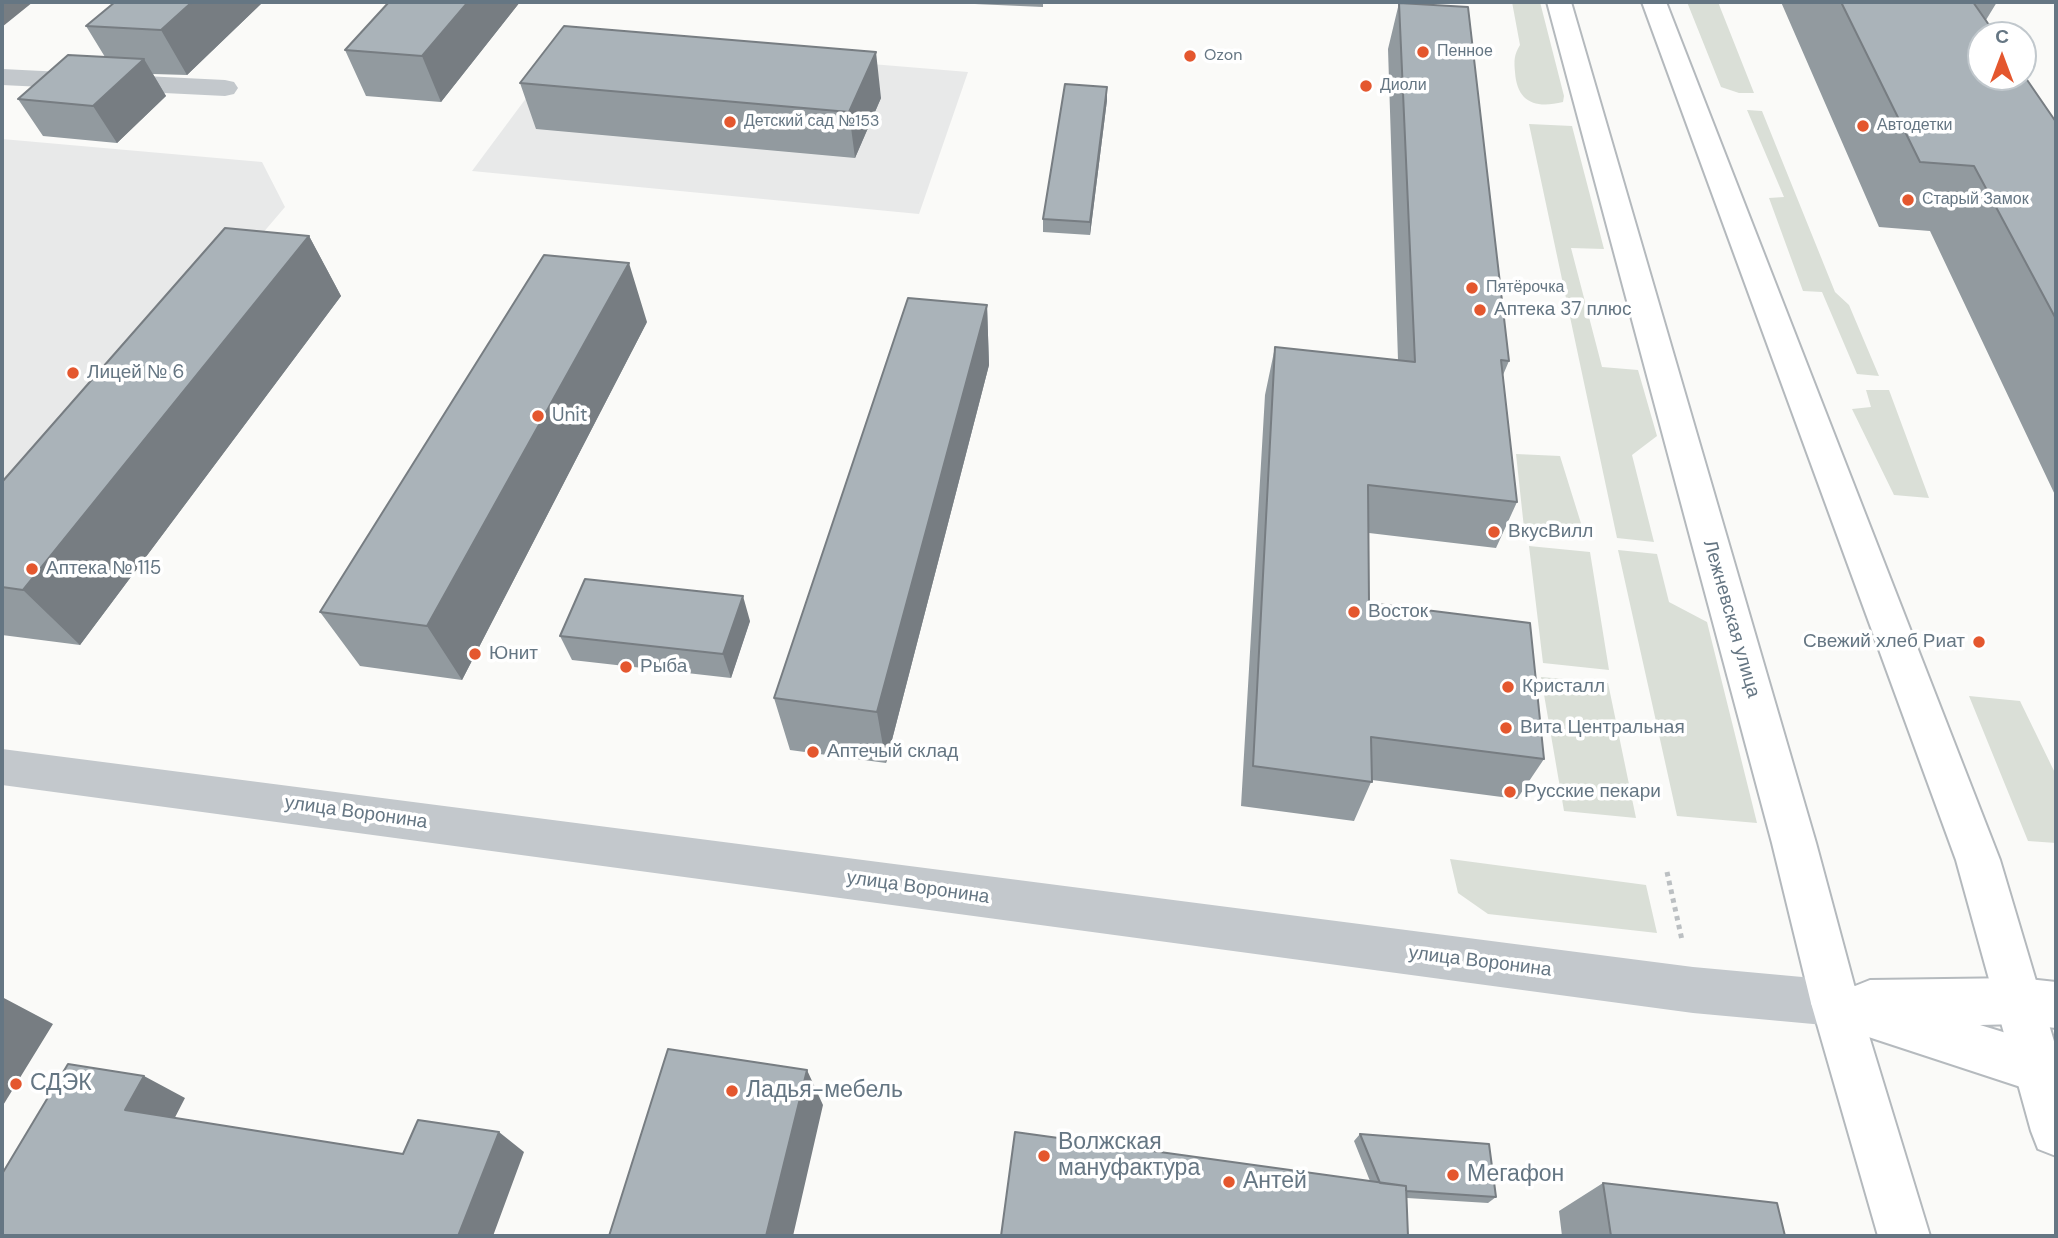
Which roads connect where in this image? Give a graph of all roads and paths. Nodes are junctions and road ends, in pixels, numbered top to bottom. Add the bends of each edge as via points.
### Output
1 (1559, 2) edge
2 (1654, 2) edge
3 (2, 77) edge
4 (225, 88) dead end
5 (2, 767) edge
6 (1667, 872) dead end
7 (1685, 952) dead end
8 (1835, 1003) junction
9 (2038, 1003) edge
10 (2047, 1069) edge
11 (2056, 1131) edge
12 (1904, 1236) edge

1 - 8 main road, Лежневская улица
2 - 9 main road via 1978,860
3 - 4 street
5 - 8 street, улица Воронина via 1693,990
6 - 7 path
8 - 9 main road
8 - 10 main road
8 - 12 main road, Лежневская улица
9 - 10 main road
10 - 11 main road

